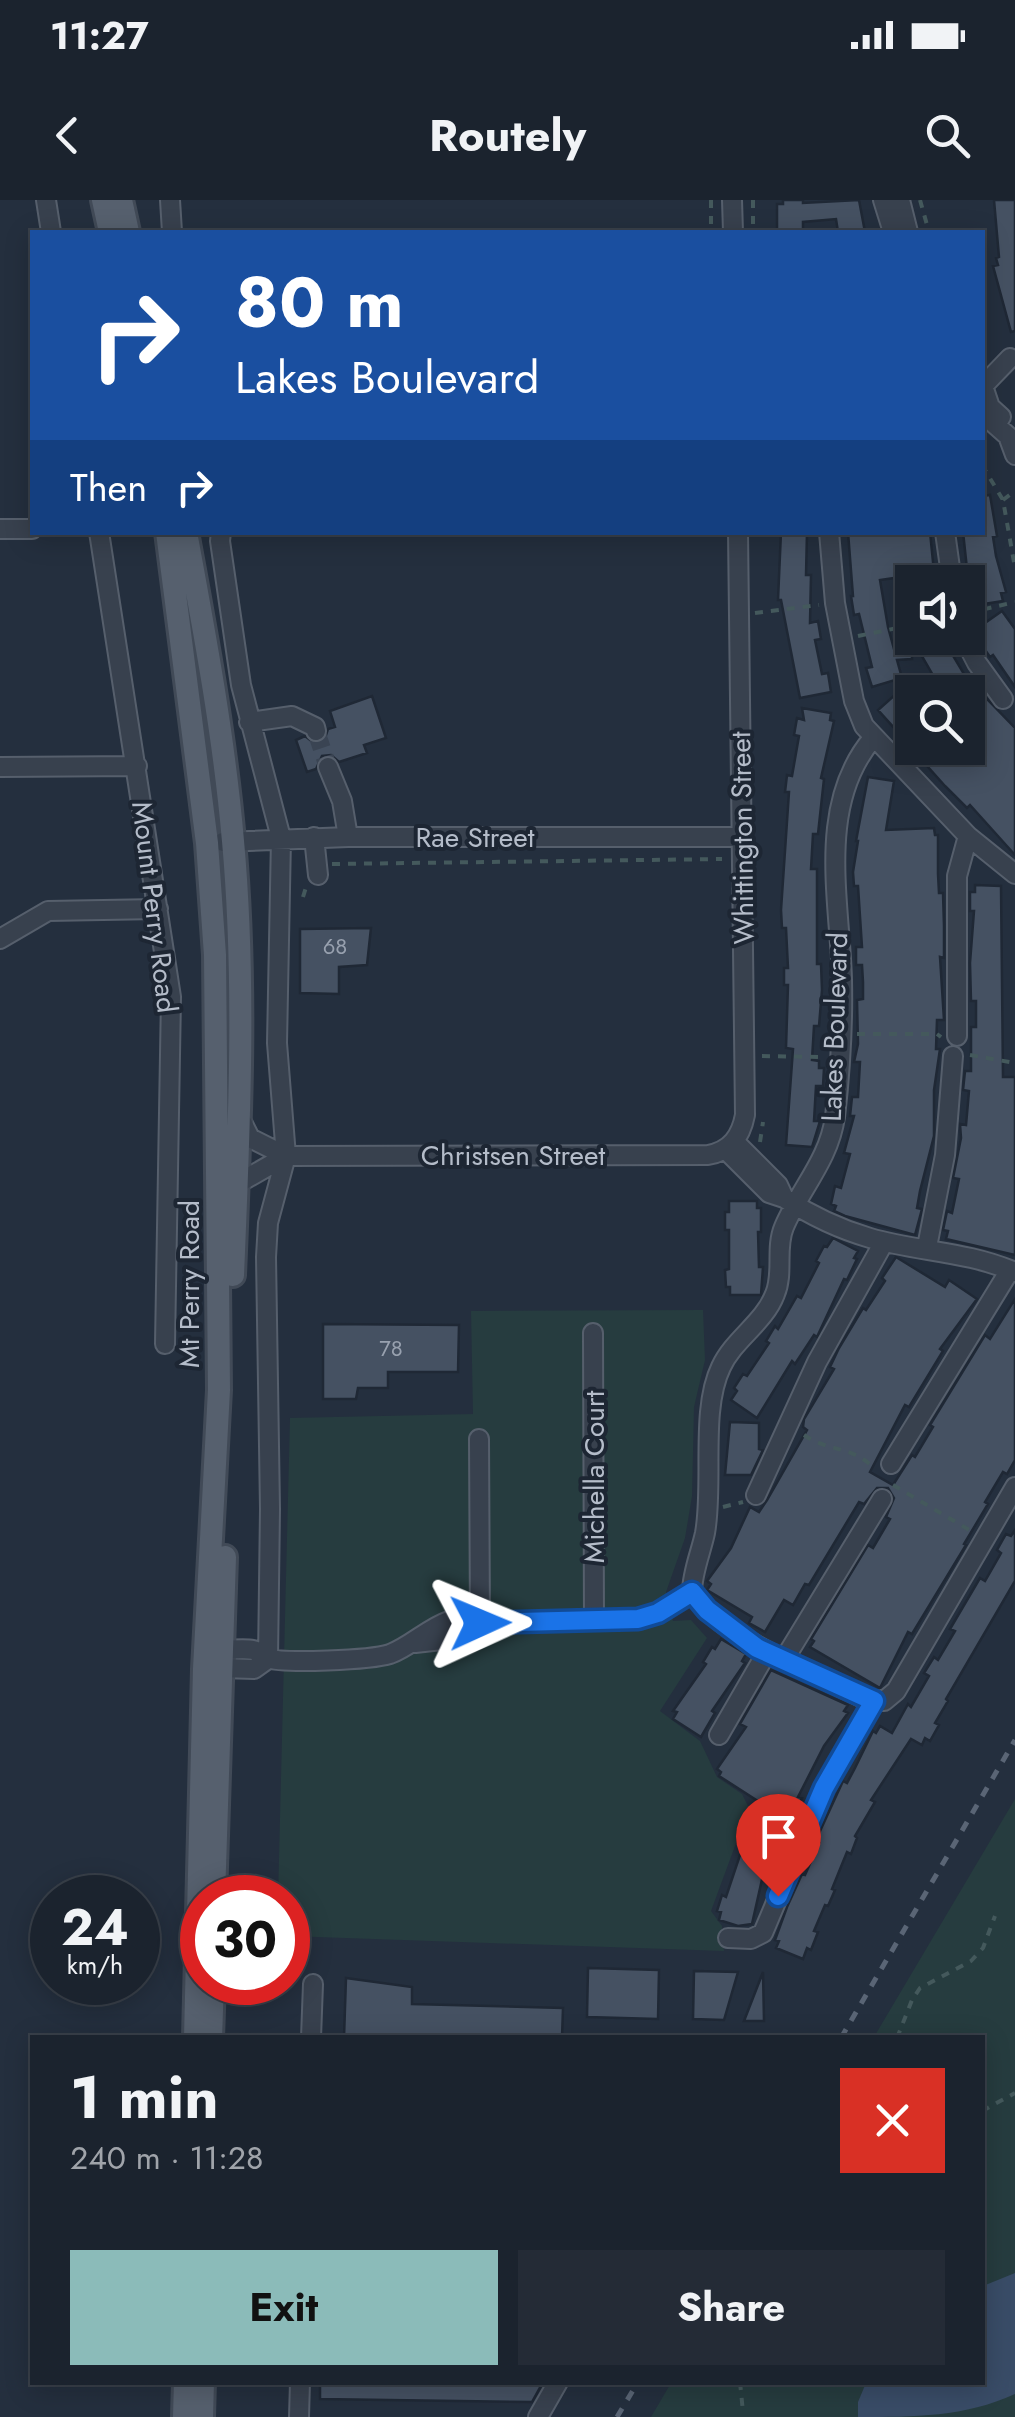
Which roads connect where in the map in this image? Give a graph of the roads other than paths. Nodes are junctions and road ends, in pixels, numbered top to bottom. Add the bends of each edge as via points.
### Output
1 (46, 200) edge
2 (103, 200) edge
3 (121, 200) edge
4 (170, 200) edge
5 (732, 200) edge
6 (884, 200) edge
7 (900, 200) edge
8 (51, 230) edge
9 (110, 230) edge
10 (128, 230) edge
11 (172, 230) edge
12 (733, 230) edge
13 (892, 230) edge
14 (908, 230) edge
15 (1012, 357) edge
16 (985, 372) edge
17 (985, 383) edge
18 (985, 417) edge
19 (1015, 426) edge
20 (1015, 455) edge
21 (0, 529) edge
22 (30, 529) edge
23 (99, 535) edge
24 (167, 535) edge
25 (187, 535) edge
26 (221, 535) edge
27 (738, 535) edge
28 (829, 535) edge
29 (945, 535) edge
30 (950, 565) edge
31 (972, 655) edge
32 (1009, 705) edge
33 (250, 722) junction
34 (316, 731) dead end
35 (873, 738) junction
36 (137, 766) junction
37 (328, 767) tunnel mouth
38 (0, 768) edge
39 (968, 836) junction
40 (348, 837) junction
41 (742, 837) junction
42 (281, 838) junction
43 (314, 838) junction
44 (233, 841) junction
45 (207, 844) junction
46 (318, 873) road end
47 (1015, 874) edge
48 (158, 910) junction
49 (0, 939) edge
50 (239, 1116) junction
51 (730, 1146) junction
52 (286, 1156) junction
53 (237, 1184) junction
54 (790, 1202) junction
55 (884, 1242) junction
56 (927, 1248) junction
57 (1012, 1271) edge
58 (593, 1333) dead end
59 (165, 1344) dead end
60 (480, 1439) dead end
61 (891, 1464) dead end
62 (1015, 1487) edge
63 (756, 1494) road end
64 (882, 1498) dead end
65 (692, 1592) junction
66 (594, 1620) junction
67 (480, 1623) junction
68 (776, 1655) junction
69 (213, 1659) junction
70 (268, 1659) junction
71 (874, 1701) junction
72 (719, 1735) dead end
73 (214, 1875) edge
74 (728, 1938) dead end
75 (313, 1984) dead end
76 (212, 2005) edge
77 (196, 2035) edge
78 (211, 2035) edge
79 (311, 2035) edge
80 (186, 2385) edge
81 (203, 2385) edge
82 (300, 2385) edge
83 (556, 2385) edge
84 (184, 2417) edge
85 (202, 2417) edge
86 (299, 2417) edge
87 (538, 2417) edge

1 - 8 street
2 - 9 main road
3 - 10 main road
4 - 11 street
5 - 12 street
6 - 13 street
7 - 14 street
15 - 16 street
17 - 19 street via 990,407
18 - 20 street via 1008,436
21 - 22 street
23 - 36 street, Mount Perry Road
24 - 45 main road, Mt Perry Road
25 - 44 main road, Mt Perry Road
26 - 33 street
27 - 41 street, Whittington Street
28 - 35 street via 830,579 854,701
29 - 30 street
31 - 32 street
33 - 34 street via 292,716
33 - 42 street
35 - 39 street
35 - 54 street, Lakes Boulevard via 850,777 835,846 842,984 831,1135 818,1169
36 - 38 street
36 - 48 street, Mount Perry Road
37 - 40 street
39 - 47 street
39 - 56 street via 957,876 945,1154
40 - 41 street, Rae Street
40 - 43 street, Rae Street
41 - 51 street, Whittington Street via 744,1115
42 - 43 street, Rae Street
42 - 44 street, Rae Street
42 - 52 street via 278,1043
43 - 46 street
44 - 45 street, Rae Street
44 - 50 main road, Mt Perry Road
45 - 69 main road, Mt Perry Road via 215,956 219,1390
48 - 49 street via 48,910
48 - 59 street, Mount Perry Road via 171,997
50 - 52 street via 250,1138
50 - 53 main road, Mt Perry Road
51 - 52 street, Christsen Street via 708,1155
51 - 54 street
52 - 53 street, Christsen Street
52 - 70 street via 266,1257
53 - 69 main road, Mt Perry Road
54 - 55 street
54 - 65 street, Lakes Boulevard via 774,1296 716,1379 709,1501
55 - 56 street
55 - 63 street via 817,1362
56 - 57 street
57 - 61 street
58 - 66 street, Michella Court
60 - 67 street
62 - 71 street via 896,1691
64 - 68 street
65 - 66 street via 648,1617
65 - 68 street via 747,1641
66 - 67 street
67 - 70 street via 390,1654
68 - 71 street
68 - 72 street
69 - 70 street via 254,1669
69 - 73 main road, Mt Perry Road
69 - 77 main road, Mt Perry Road
71 - 74 street via 824,1788 762,1933
75 - 79 street
76 - 78 main road
80 - 84 main road
81 - 85 main road
82 - 86 street
83 - 87 street

